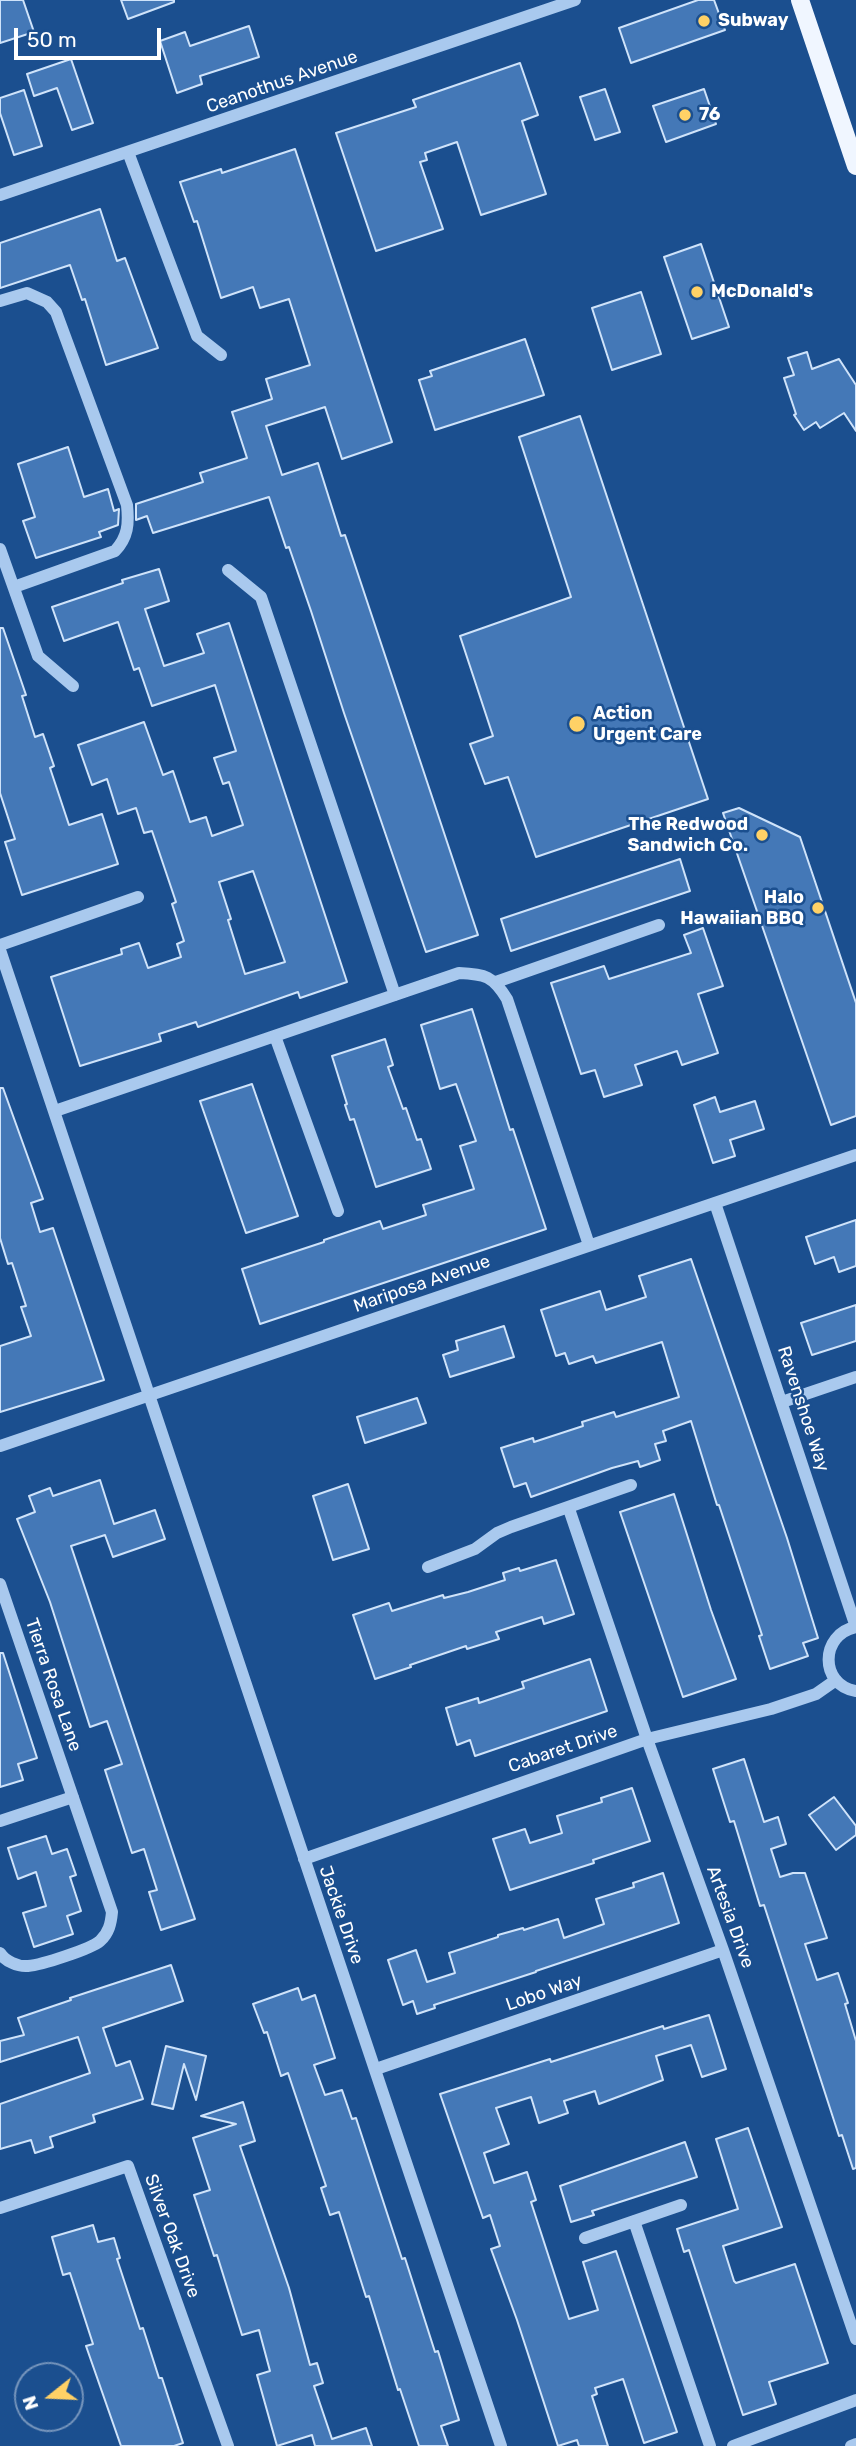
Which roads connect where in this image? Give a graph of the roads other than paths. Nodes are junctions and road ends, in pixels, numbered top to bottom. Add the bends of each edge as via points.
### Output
1 (575, 0) edge
2 (800, 0) edge
3 (128, 152) junction
4 (856, 166) edge
5 (0, 195) edge
6 (0, 302) edge
7 (221, 355) dead end
8 (0, 549) edge
9 (228, 570) dead end
10 (13, 587) junction
11 (73, 686) dead end
12 (138, 897) dead end
13 (659, 925) dead end
14 (0, 948) edge
15 (496, 982) junction
16 (396, 995) junction
17 (275, 1036) junction
18 (55, 1111) junction
19 (856, 1155) edge
20 (715, 1203) junction
21 (338, 1211) dead end
22 (589, 1245) junction
23 (856, 1377) edge
24 (149, 1395) junction
25 (782, 1402) junction
26 (0, 1446) edge
27 (631, 1485) dead end
28 (569, 1509) junction
29 (428, 1567) dead end
30 (0, 1584) edge
31 (856, 1627) edge
32 (836, 1681) junction
33 (856, 1691) edge
34 (647, 1739) junction
35 (73, 1797) junction
36 (0, 1821) edge
37 (304, 1859) junction
38 (723, 1950) junction
39 (0, 1953) edge
40 (376, 2069) junction
41 (681, 2205) dead end
42 (0, 2208) edge
43 (634, 2221) junction
44 (585, 2238) dead end
45 (856, 2339) edge
46 (856, 2400) edge
47 (228, 2446) edge
48 (501, 2446) edge
49 (710, 2446) edge
50 (733, 2446) edge

1 - 3 street, Ceanothus Avenue
2 - 4 main road
3 - 5 street, Ceanothus Avenue
3 - 7 street via 197,336
6 - 10 street via 27,293 56,312 127,505 128,519 124,541 115,551
8 - 10 street
9 - 16 street via 261,597
10 - 11 street via 38,656
12 - 14 street
13 - 15 street
14 - 18 street, Jackie Drive
15 - 16 street via 479,974 458,973
15 - 22 street via 507,999
16 - 17 street
17 - 18 street
17 - 21 street
18 - 24 street, Jackie Drive
19 - 20 street, Mariposa Avenue
20 - 22 street, Mariposa Avenue
20 - 25 street, Ravenshoe Way
22 - 24 street, Mariposa Avenue
23 - 25 street
24 - 26 street, Mariposa Avenue
24 - 37 street, Jackie Drive
25 - 31 street, Ravenshoe Way
27 - 28 street
28 - 29 street via 511,1527 475,1549
28 - 34 street, Artesia Drive
30 - 35 street, Tierra Rosa Lane
31 - 32 street via 840,1633 832,1643 828,1663
32 - 33 street
32 - 34 street, Cabaret Drive via 816,1694 771,1709
34 - 37 street, Cabaret Drive
34 - 38 street, Artesia Drive
35 - 36 street
35 - 39 street, Tierra Rosa Lane via 113,1912 110,1927 101,1941 87,1949 27,1966
37 - 40 street, Jackie Drive
38 - 40 street, Lobo Way
38 - 45 street, Artesia Drive
40 - 48 street, Jackie Drive
41 - 43 street
42 - 47 street, Silver Oak Drive via 128,2166
43 - 44 street
43 - 49 street
46 - 50 street

